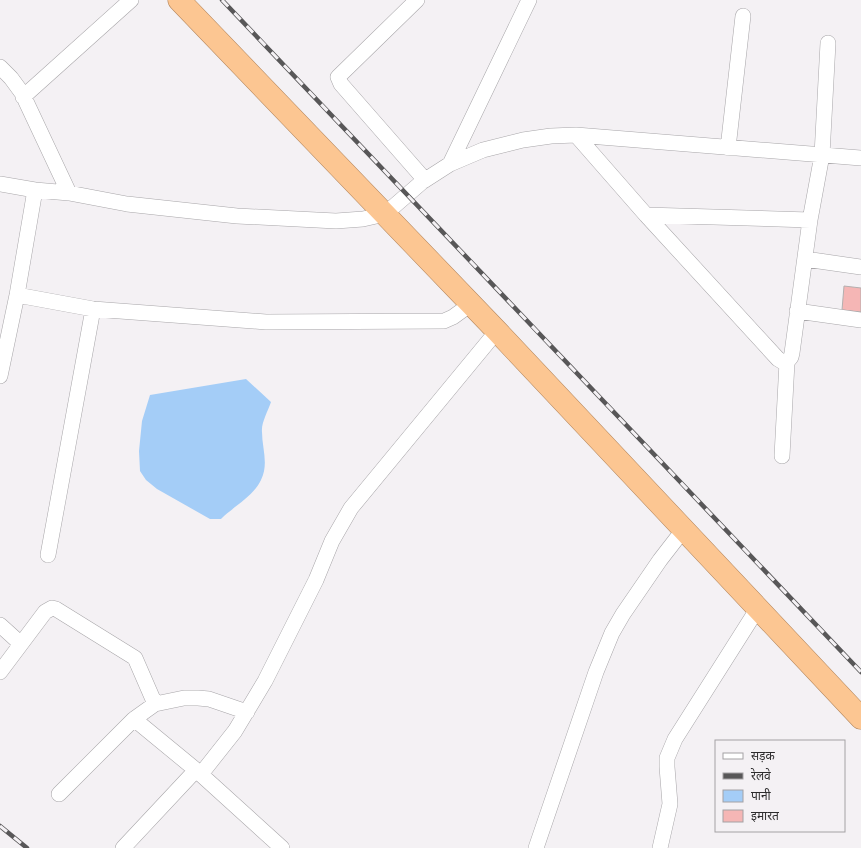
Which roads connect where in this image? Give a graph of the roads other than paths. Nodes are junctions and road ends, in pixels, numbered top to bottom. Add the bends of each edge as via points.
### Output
1 (131, 0) edge
2 (179, 0) edge
3 (417, 0) edge
4 (529, 0) edge
5 (743, 16) dead end
6 (828, 43) dead end
7 (0, 67) edge
8 (23, 97) junction
9 (576, 135) junction
10 (728, 148) junction
11 (822, 155) junction
12 (861, 158) edge
13 (450, 164) junction
14 (425, 180) junction
15 (0, 184) edge
16 (35, 190) junction
17 (69, 193) junction
18 (386, 214) junction
19 (646, 214) junction
20 (810, 220) junction
21 (805, 259) junction
22 (861, 267) edge
23 (17, 295) junction
24 (471, 304) junction
25 (93, 309) junction
26 (797, 311) junction
27 (861, 320) edge
28 (497, 331) junction
29 (787, 362) junction
30 (0, 375) edge
31 (782, 456) dead end
32 (684, 529) junction
33 (48, 555) dead end
34 (758, 608) junction
35 (0, 625) edge
36 (21, 644) junction
37 (0, 672) edge
38 (155, 704) junction
39 (247, 712) junction
40 (861, 718) edge
41 (134, 719) junction
42 (199, 772) junction
43 (59, 794) dead end
44 (123, 848) edge
45 (282, 848) edge
46 (536, 848) edge
47 (660, 848) edge

1 - 8 street
2 - 18 highway
3 - 14 street via 338,77 341,84
4 - 13 street
5 - 10 street
6 - 11 street
7 - 8 street via 11,78
8 - 17 street
9 - 10 street
9 - 13 street via 523,140 483,150
9 - 19 street
10 - 11 street
11 - 12 street
11 - 20 street
13 - 14 street
14 - 18 street
15 - 16 street
16 - 17 street
16 - 23 street
17 - 18 street via 127,204 237,216 336,221
18 - 24 highway
19 - 20 street
19 - 29 street via 778,359
20 - 21 street
21 - 22 street
21 - 26 street
23 - 25 street
23 - 30 street
24 - 25 street via 453,318 444,321 266,322
24 - 28 highway
25 - 33 street
26 - 27 street
26 - 29 street via 792,353
28 - 32 highway
28 - 39 street via 351,508
29 - 31 street
32 - 34 highway
32 - 46 street via 660,560 612,633 596,672
34 - 40 highway
34 - 47 street via 671,748 667,767 670,804
35 - 36 street
36 - 37 street
36 - 38 street via 45,612 52,608 60,610 135,658
38 - 39 street via 198,698 209,699
38 - 41 street
39 - 42 street via 235,731
41 - 42 street
41 - 43 street
42 - 44 street
42 - 45 street

